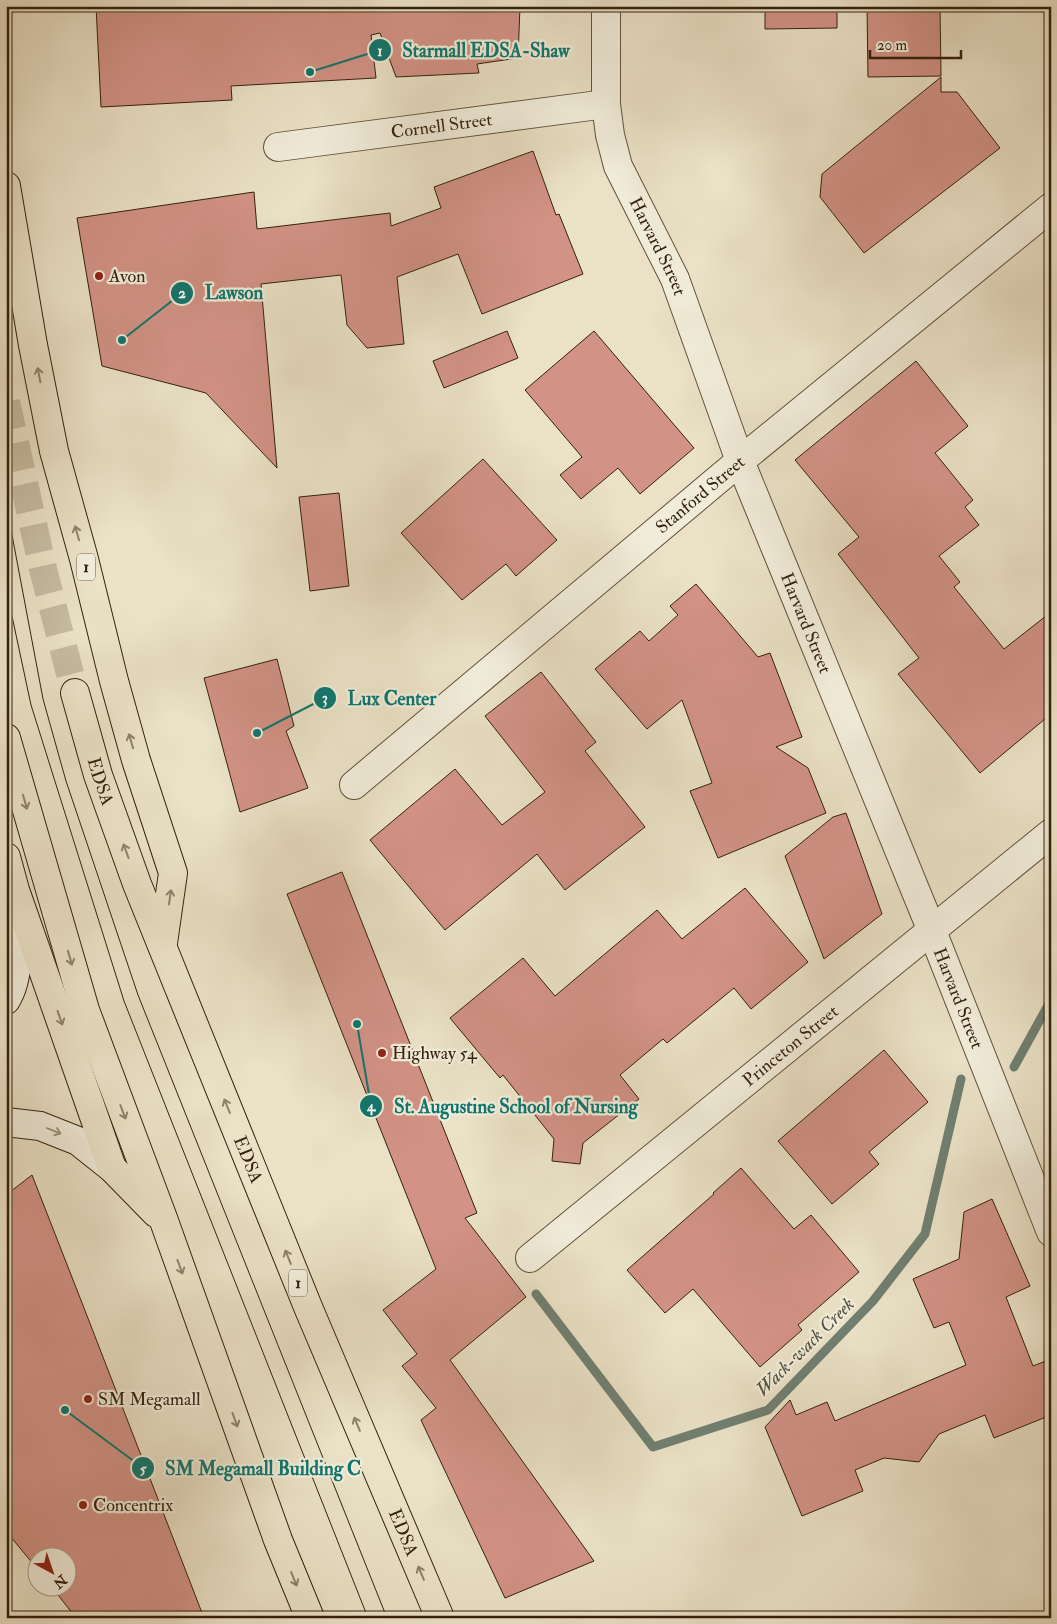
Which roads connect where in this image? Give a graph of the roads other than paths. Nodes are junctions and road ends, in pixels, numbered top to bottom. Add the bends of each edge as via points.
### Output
1 (606, 6) edge
2 (606, 104) junction
3 (278, 148) dead end
4 (6, 186) edge
5 (1051, 207) edge
6 (740, 461) junction
7 (75, 692) tunnel mouth
8 (6, 738) edge
9 (354, 785) dead end
10 (1051, 833) edge
11 (6, 857) edge
12 (14, 890) junction
13 (932, 931) junction
14 (163, 945) junction
15 (6, 1000) edge
16 (6, 1122) edge
17 (112, 1168) junction
18 (164, 1221) junction
19 (1051, 1232) edge
20 (530, 1258) dead end
21 (310, 1618) edge
22 (440, 1618) edge

1 - 2 street, Harvard Street
2 - 3 street, Cornell Street
2 - 6 street, Harvard Street via 618,166 675,279
14 -> 4 highway, 1 via 173,873 136,760 54,451
5 - 6 street, Stanford Street
6 - 9 street, Stanford Street
6 - 13 street, Harvard Street
14 -> 7 highway, EDSA / 1 via 98,775
8 -> 18 highway via 85,1010
10 - 13 street, Princeton Street
11 - 12 highway
12 - 15 street via 17,955 12,991
12 -> 17 highway
13 - 19 street, Harvard Street
13 - 20 street, Princeton Street
22 -> 14 highway, EDSA / 1 via 315,1324
16 -> 17 street via 40,1126 78,1141
17 - 18 highway
18 -> 21 highway via 278,1540

